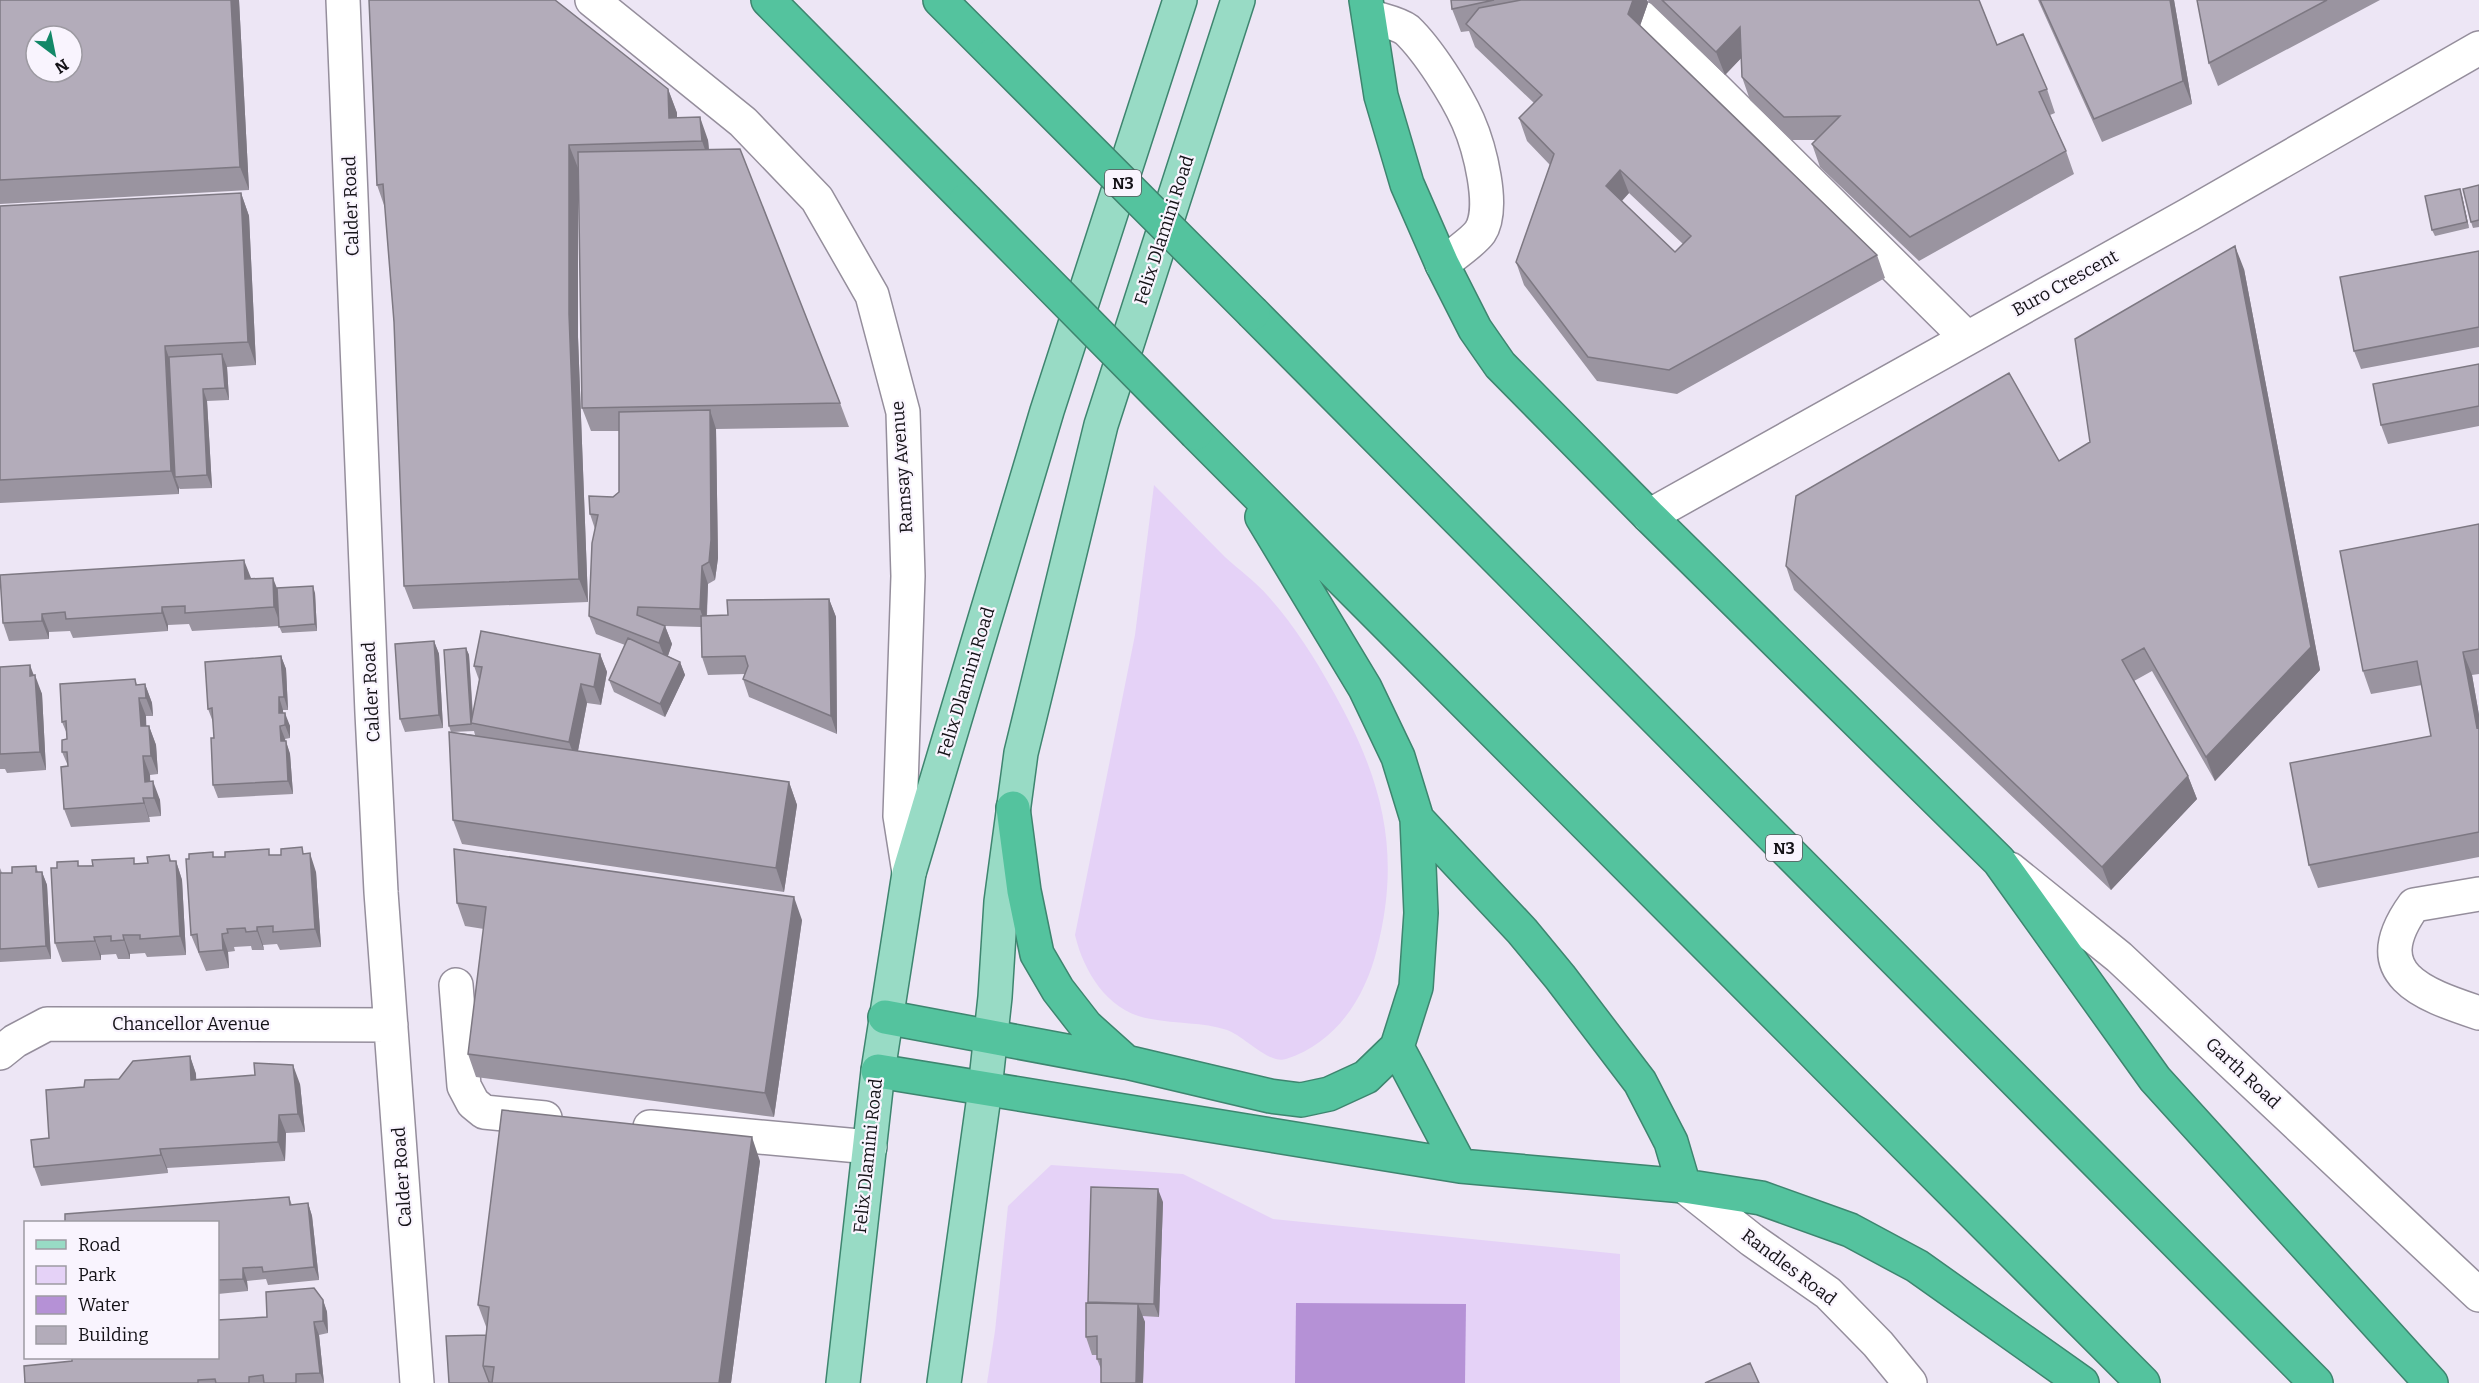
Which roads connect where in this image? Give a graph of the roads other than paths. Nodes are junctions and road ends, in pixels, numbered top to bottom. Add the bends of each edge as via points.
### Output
1 (343, 0) edge
2 (592, 0) edge
3 (768, 0) edge
4 (940, 0) edge
5 (1180, 0) edge
6 (1238, 0) edge
7 (1367, 8) edge
8 (2479, 48) edge
9 (1581, 56) edge
10 (1442, 264) junction
11 (1967, 338) junction
12 (1235, 472) junction
13 (1649, 516) junction
14 (1013, 808) junction
15 (1417, 819) junction
16 (2000, 861) junction
17 (909, 873) junction
18 (2479, 894) edge
19 (456, 985) dead end
20 (2479, 1013) edge
21 (885, 1017) junction
22 (391, 1025) junction
23 (990, 1036) junction
24 (1397, 1047) junction
25 (0, 1053) edge
26 (1126, 1062) junction
27 (878, 1071) junction
28 (985, 1089) junction
29 (578, 1121) edge
30 (625, 1125) edge
31 (870, 1147) junction
32 (1460, 1166) junction
33 (1684, 1186) junction
34 (2479, 1294) edge
35 (417, 1383) edge
36 (843, 1383) edge
37 (944, 1383) edge
38 (1910, 1383) edge
39 (2082, 1383) edge
40 (2143, 1383) edge
41 (2316, 1383) edge
42 (2431, 1383) edge

1 - 22 street, Calder Road via 372,713
2 - 17 street, Ramsay Avenue via 743,122 817,199 872,295 903,412 908,576 900,816
3 - 12 highway, bridge
4 - 41 highway, N3, bridge
5 - 17 main road, Felix Dlamini Road via 1047,411
6 - 14 main road, Felix Dlamini Road via 1101,425 1021,753
7 - 10 highway via 1385,107 1407,184
7 - 10 street via 1404,28 1418,42 1467,120 1477,147 1487,214 1480,232
8 - 11 street, Buro Crescent
9 - 11 street via 1611,27 1645,19
10 - 13 highway via 1474,329 1500,365
11 - 13 street, Buro Crescent
12 - 15 highway via 1365,688 1398,757
12 - 40 highway
13 - 16 highway
14 - 23 main road, Felix Dlamini Road
14 - 26 highway via 1037,954 1086,1026
15 - 24 highway via 1421,913 1416,987
15 - 33 highway via 1522,931 1640,1082 1671,1142
16 - 34 street, Garth Road via 2119,957
16 - 42 highway via 2155,1079
17 - 21 main road, Felix Dlamini Road
18 - 20 street via 2414,905 2402,921 2395,944 2399,970 2419,990
19 - 29 street via 464,1086 473,1103 484,1112
21 - 23 highway
21 - 27 main road, Felix Dlamini Road
22 - 25 street, Chancellor Avenue via 47,1024
22 - 35 street, Calder Road
23 - 26 highway
23 - 28 main road, Felix Dlamini Road
24 - 26 highway via 1366,1077 1329,1094 1301,1100
24 - 32 highway
27 - 28 highway
27 - 31 main road, Felix Dlamini Road
28 - 32 highway
28 - 37 main road, Felix Dlamini Road
30 - 31 street
31 - 36 main road, Felix Dlamini Road
32 - 33 highway
33 - 38 street, Randles Road via 1828,1293
33 - 39 highway via 1761,1198 1850,1230 1917,1266

